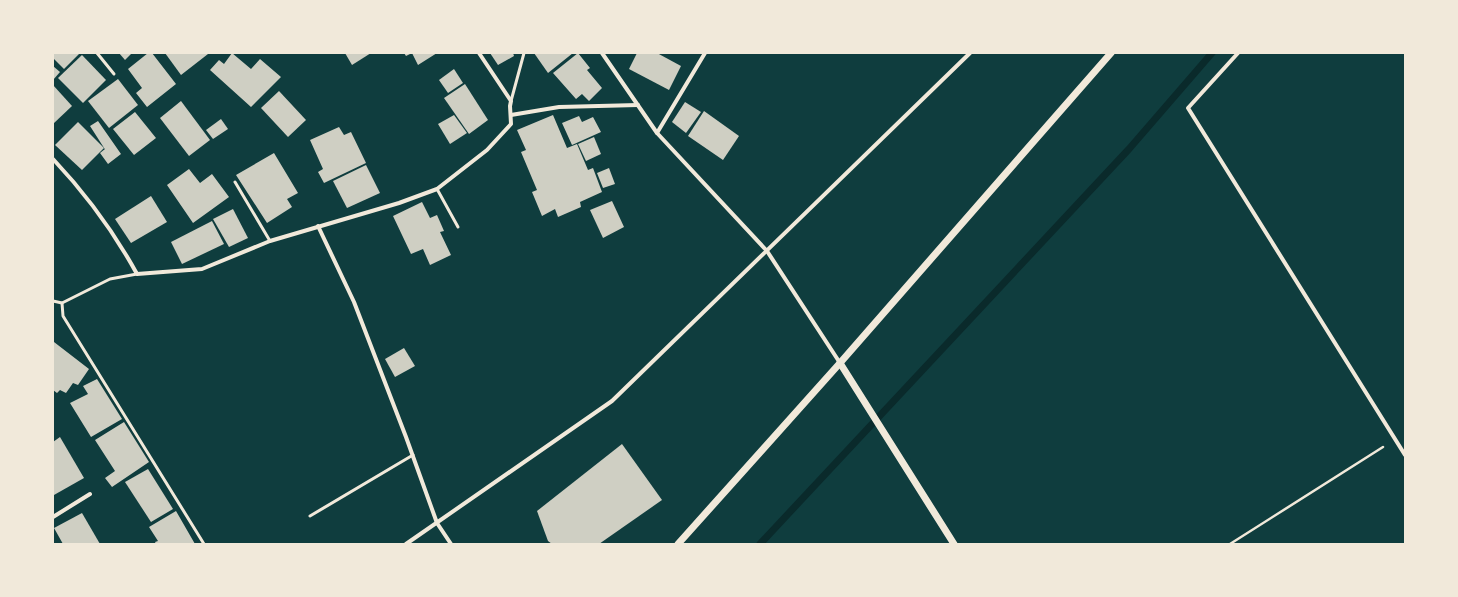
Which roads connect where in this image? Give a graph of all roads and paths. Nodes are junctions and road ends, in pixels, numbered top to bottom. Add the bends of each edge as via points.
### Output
1 (97, 53) edge
2 (479, 53) edge
3 (524, 53) edge
4 (602, 53) edge
5 (705, 53) edge
6 (970, 53) edge
7 (1111, 53) edge
8 (1238, 53) edge
9 (114, 74) dead end
10 (511, 101) junction
11 (638, 106) junction
12 (511, 115) junction
13 (658, 133) junction
14 (53, 160) edge
15 (234, 182) dead end
16 (437, 189) junction
17 (318, 226) junction
18 (458, 227) dead end
19 (270, 241) junction
20 (767, 251) junction
21 (137, 274) junction
22 (53, 301) edge
23 (62, 303) junction
24 (840, 363) junction
25 (1395, 440) junction
26 (413, 455) junction
27 (1405, 455) edge
28 (90, 494) dead end
29 (310, 516) dead end
30 (53, 517) edge
31 (437, 523) junction
32 (204, 544) edge
33 (406, 544) edge
34 (451, 544) edge
35 (678, 544) edge
36 (954, 544) edge
37 (1230, 544) edge

1 - 9 lane
2 - 10 street
3 - 10 lane
4 - 11 street
5 - 13 street
6 - 20 street
7 - 24 street
8 - 25 street via 1188,108
10 - 12 street
11 - 12 street via 559,107
11 - 13 street
12 - 16 street via 512,124 487,150
13 - 20 street
14 - 21 street via 77,185 114,234
15 - 19 lane
16 - 17 street via 399,203
16 - 18 lane
17 - 19 street
17 - 26 street via 354,302
19 - 21 street via 202,269
20 - 24 street
20 - 31 street via 612,401
21 - 23 lane via 110,279
22 - 23 lane
23 - 32 lane via 63,316
24 - 35 street
24 - 36 street
25 - 27 street
25 - 37 path
26 - 29 lane
26 - 31 street
28 - 30 street
31 - 33 street
31 - 34 street

